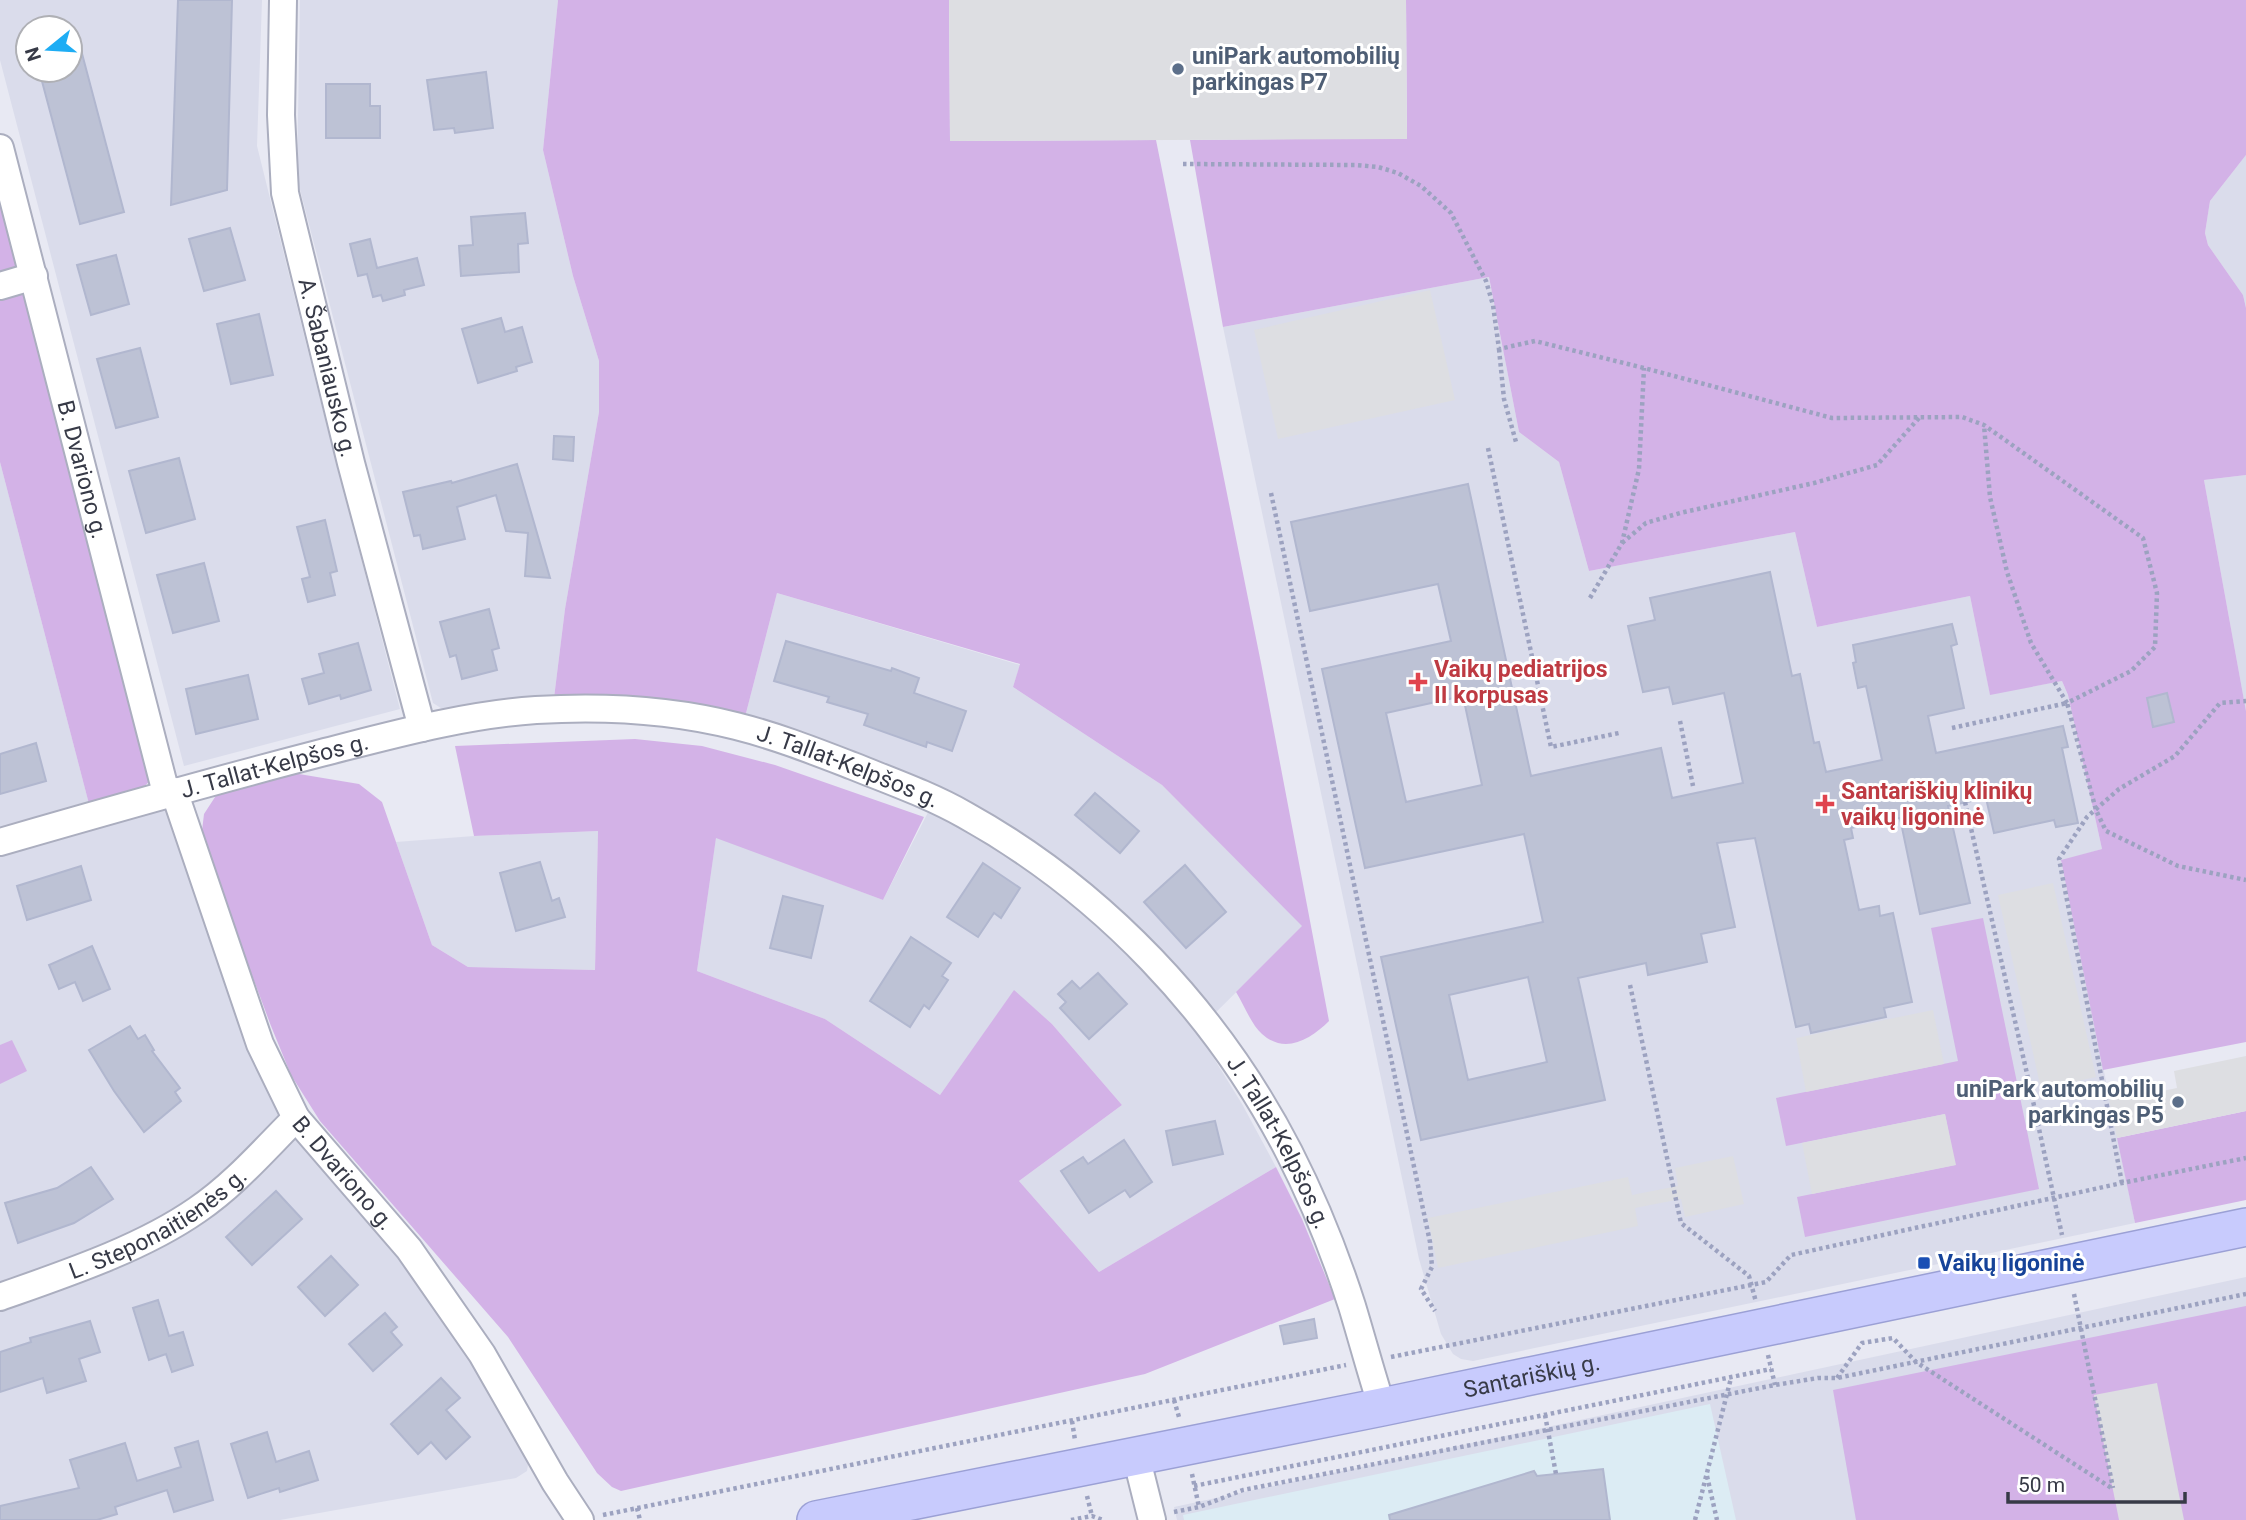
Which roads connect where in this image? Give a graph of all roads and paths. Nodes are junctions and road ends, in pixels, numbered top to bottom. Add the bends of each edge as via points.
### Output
1 (283, 0) edge
2 (0, 148) edge
3 (1183, 164) dead end
4 (34, 276) junction
5 (0, 286) edge
6 (1499, 349) junction
7 (1644, 368) junction
8 (1920, 417) junction
9 (1984, 425) junction
10 (1516, 442) dead end
11 (1488, 448) dead end
12 (1271, 493) dead end
13 (1622, 543) junction
14 (1590, 598) dead end
15 (2246, 701) edge
16 (2067, 703) junction
17 (1680, 721) dead end
18 (422, 728) junction
19 (1952, 728) dead end
20 (1619, 733) dead end
21 (1693, 786) dead end
22 (170, 792) junction
23 (1965, 802) dead end
24 (2095, 810) junction
25 (0, 842) edge
26 (2246, 880) edge
27 (1630, 985) dead end
28 (2120, 1112) dead end
29 (2109, 1114) junction
30 (296, 1118) junction
31 (2246, 1158) edge
32 (2122, 1183) junction
33 (2053, 1198) junction
34 (2246, 1227) edge
35 (2062, 1236) dead end
36 (1752, 1285) junction
37 (2074, 1294) dead end
38 (2246, 1294) edge
39 (0, 1297) edge
40 (1435, 1311) dead end
41 (2081, 1328) junction
42 (1389, 1345) dead end
43 (1393, 1357) junction
44 (1384, 1358) dead end
45 (1916, 1362) junction
46 (1353, 1364) dead end
47 (1771, 1369) dead end
48 (1731, 1378) junction
49 (1837, 1378) junction
50 (1726, 1394) junction
51 (1382, 1407) junction
52 (1545, 1415) junction
53 (1548, 1430) junction
54 (1136, 1456) junction
55 (1706, 1473) junction
56 (1556, 1474) dead end
57 (1194, 1486) dead end
58 (1199, 1507) dead end
59 (637, 1508) junction
60 (589, 1518) edge
61 (640, 1520) edge
62 (816, 1520) edge
63 (1070, 1520) edge
64 (1104, 1520) edge
65 (1152, 1520) edge
66 (1695, 1520) edge
67 (1717, 1520) edge

1 - 18 street, A. Šabaniausko g. via 285,193
2 - 4 street, B. Dvariono g.
3 - 6 path via 1378,167 1421,186 1451,213 1486,281
4 - 5 street
4 - 22 street, B. Dvariono g.
6 - 7 path via 1535,341
6 - 10 path via 1504,399
7 - 8 path via 1832,418
7 - 13 path via 1639,469
8 - 9 path via 1962,417
8 - 13 path via 1877,465 1646,523
9 - 16 path via 1990,497 2007,572 2031,643
9 - 16 path via 2143,538 2157,593 2155,647 2131,671
11 - 20 path via 1551,747
12 - 40 path via 1430,1242 1432,1266 1421,1289
13 - 14 path
15 - 24 path via 2220,703 2175,757 2119,789
16 - 19 path
16 - 24 path
17 - 21 path
18 - 22 street, J. Tallat-Kelpšos g.
18 - 51 street, J. Tallat-Kelpšos g. via 538,710 678,715 735,726 793,742 889,780 963,813 1033,856 1080,893 1168,978 1212,1029 1252,1088 1319,1216
22 - 25 street, J. Tallat-Kelpšos g.
22 - 30 street, B. Dvariono g. via 260,1044
23 - 33 path
24 - 26 path via 2106,831 2178,866
24 - 29 path via 2059,859
27 - 36 path via 1681,1223 1749,1276
28 - 29 path
29 - 32 path
30 - 39 street, L. Steponaitienės g. via 239,1175 165,1231
30 - 60 street, B. Dvariono g. via 409,1249 482,1354 555,1482
31 - 32 path
32 - 33 path
33 - 35 path
33 - 36 path via 1791,1255 1766,1282
34 - 51 main road, Santariškių g.
36 - 43 path
37 - 41 path
38 - 41 path
41 - 45 path
41 - 45 path via 2113,1489
42 - 43 path
43 - 44 path
45 - 49 path
45 - 49 path via 1893,1338 1862,1343
46 - 59 path
47 - 48 path
48 - 50 path
48 - 52 path
49 - 50 path
50 - 53 path
50 - 55 path
51 - 54 main road, Santariškių g.
52 - 53 path
52 - 57 path
53 - 56 path
53 - 58 path via 1243,1490
54 - 62 main road, Santariškių g.
54 - 65 street
55 - 66 path
55 - 67 path
59 - 60 path
59 - 61 path
63 - 64 path via 1091,1516

